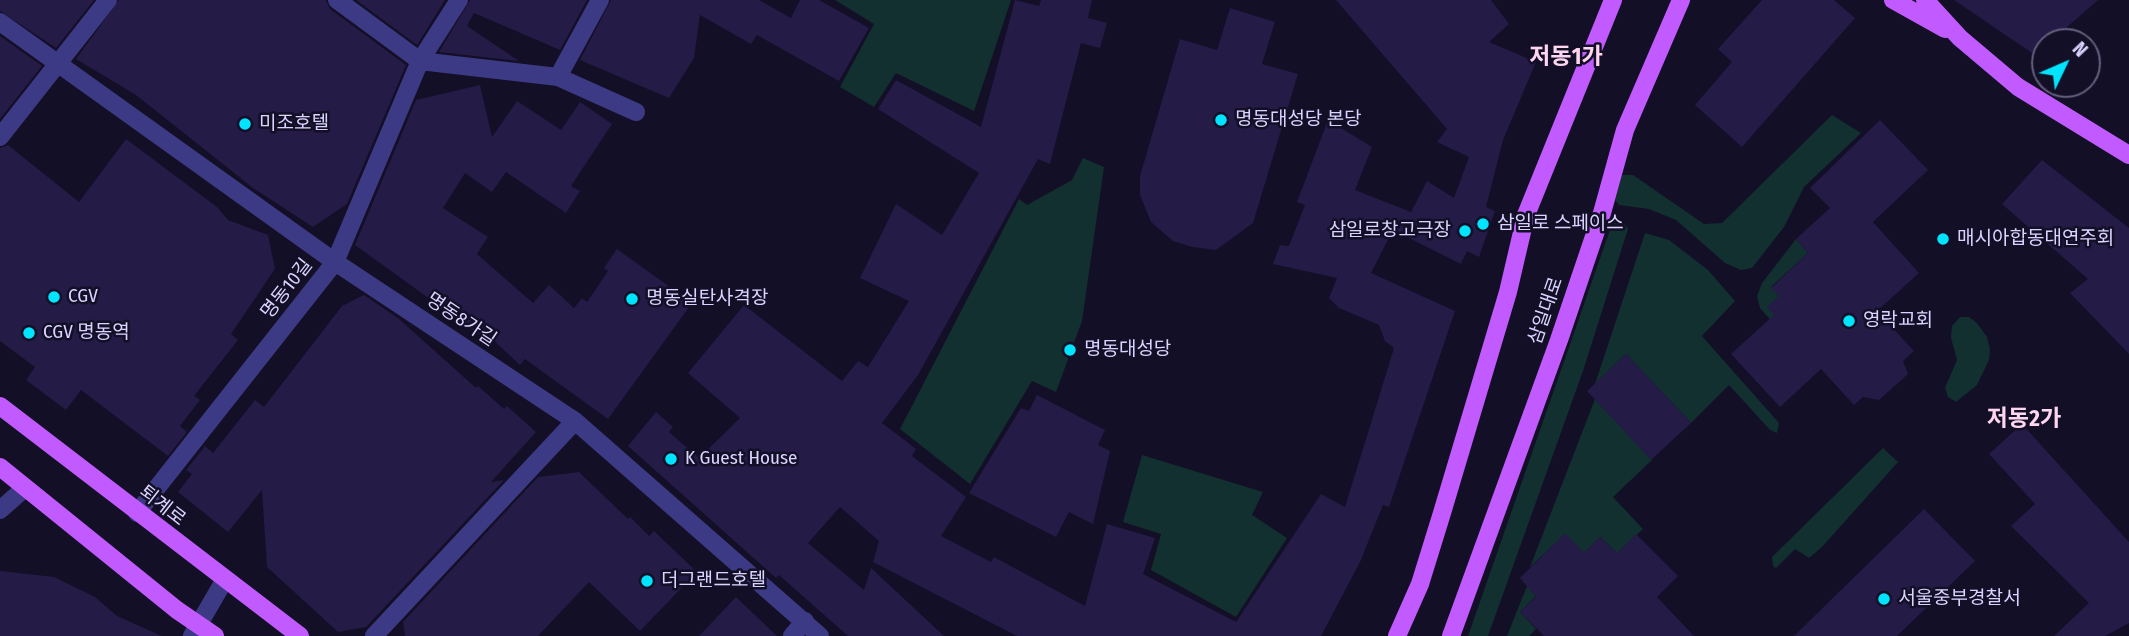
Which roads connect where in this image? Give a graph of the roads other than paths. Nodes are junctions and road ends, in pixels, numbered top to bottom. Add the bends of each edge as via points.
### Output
1 (108, 0) edge
2 (337, 0) edge
3 (459, 0) edge
4 (600, 0) edge
5 (1613, 0) edge
6 (1681, 0) edge
7 (1893, 0) edge
8 (1925, 0) edge
9 (0, 22) edge
10 (1959, 38) junction
11 (420, 61) junction
12 (58, 65) junction
13 (558, 76) junction
14 (636, 112) dead end
15 (0, 137) edge
16 (2129, 155) edge
17 (335, 262) junction
18 (0, 406) edge
19 (575, 421) junction
20 (0, 467) edge
21 (25, 488) junction
22 (0, 510) edge
23 (137, 513) junction
24 (225, 581) junction
25 (805, 621) junction
26 (195, 630) edge
27 (215, 636) edge
28 (300, 636) edge
29 (374, 636) edge
30 (792, 636) edge
31 (820, 636) edge
32 (1396, 636) edge
33 (1451, 636) edge

1 - 12 street
2 - 11 street
3 - 11 street, 명동10길
4 - 13 street
5 - 32 main road via 1526,215 1508,292 1431,549
6 - 33 main road, 삼일대로 via 1625,130 1559,340
7 - 10 main road
8 - 10 main road
9 - 12 street, 명동8가길
10 - 16 main road via 2018,87
11 - 13 street
11 - 17 street, 명동10길
12 - 15 street
12 - 17 street, 명동8가길
13 - 14 street
17 - 19 street, 명동8가길
17 - 23 street, 명동10길
18 - 23 main road, 퇴계로
19 - 25 street, 명동8가길
19 - 29 street
20 - 21 main road
21 - 22 street
21 - 26 main road
23 - 24 main road, 퇴계로
24 - 26 street
24 - 28 main road, 퇴계로
25 - 30 street
25 - 31 street, 명동8가길
26 - 27 main road

